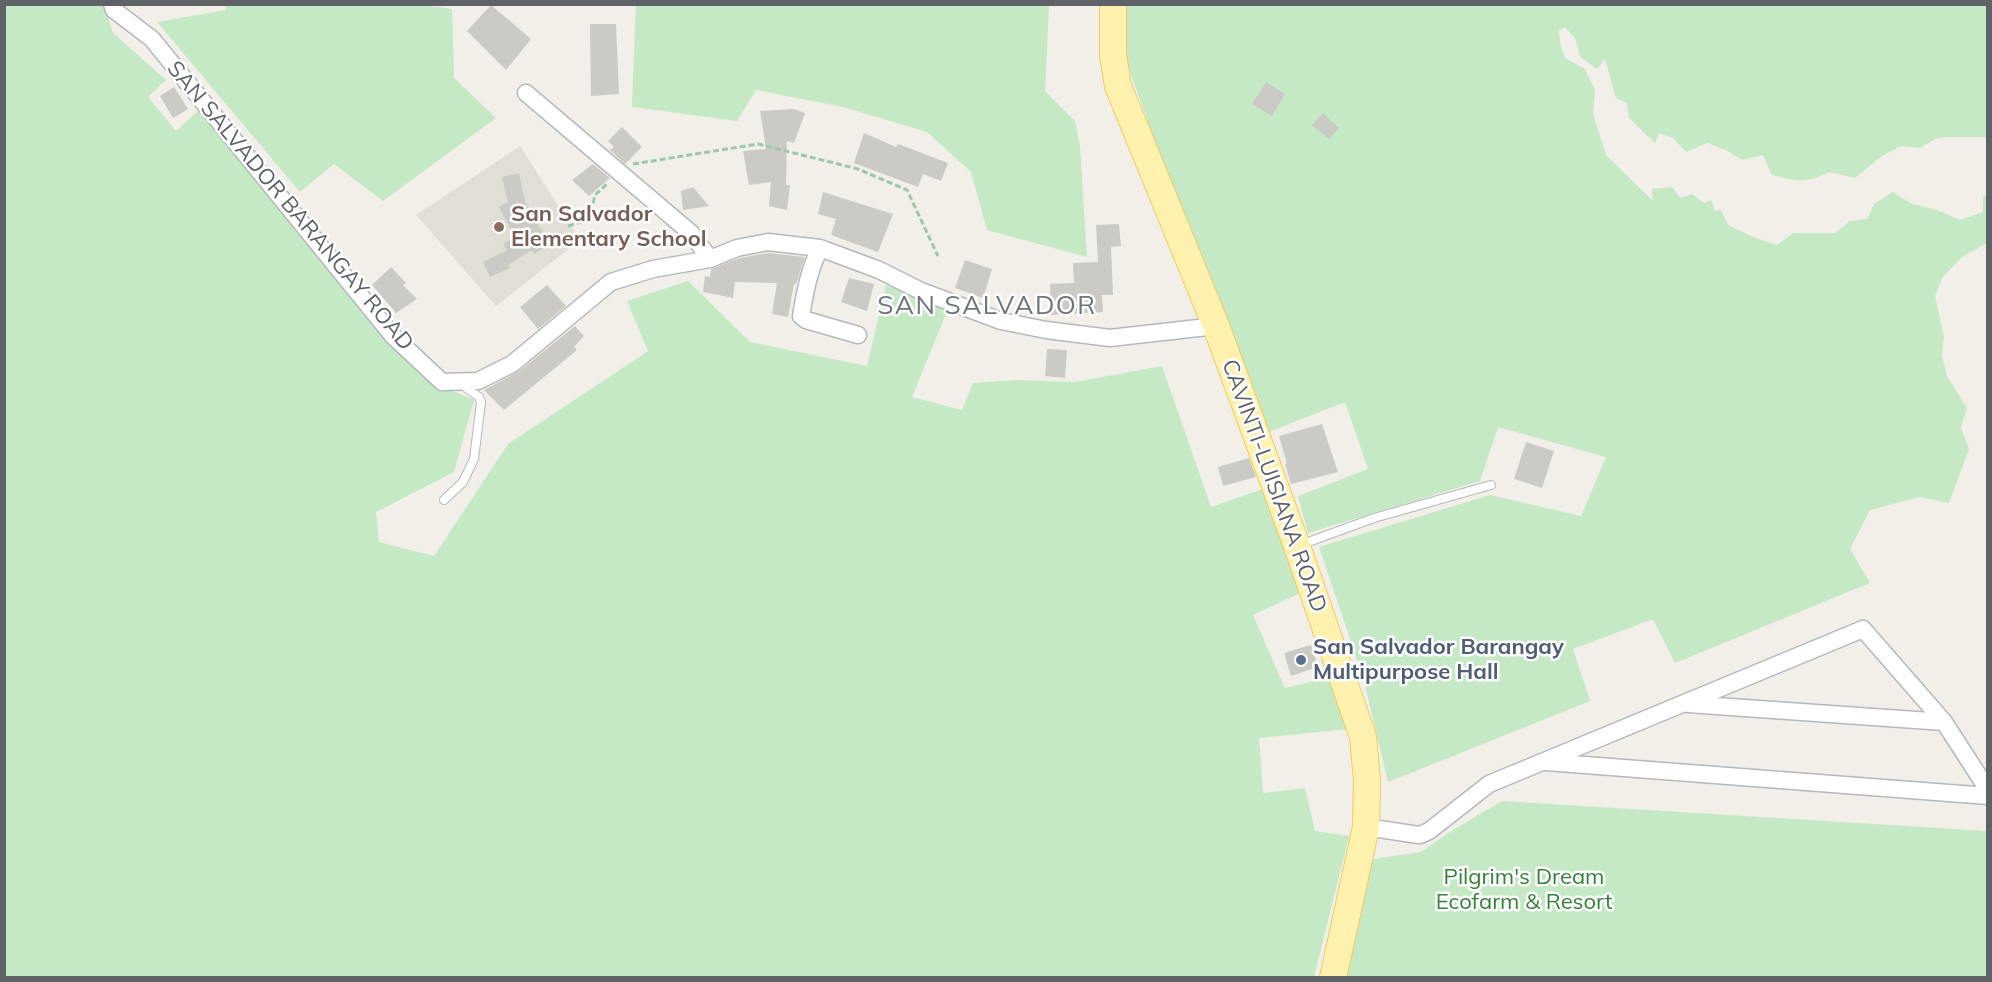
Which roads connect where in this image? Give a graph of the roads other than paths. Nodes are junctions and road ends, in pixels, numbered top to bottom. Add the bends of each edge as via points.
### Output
1 (112, 4) edge
2 (1113, 4) edge
3 (526, 93) dead end
4 (820, 248) junction
5 (710, 258) junction
6 (1216, 326) junction
7 (858, 335) dead end
8 (459, 382) junction
9 (1491, 485) dead end
10 (444, 500) dead end
11 (1297, 546) junction
12 (1684, 704) junction
13 (1944, 722) junction
14 (1542, 762) junction
15 (1988, 790) edge
16 (1988, 796) edge
17 (1366, 827) junction
18 (1332, 978) edge

1 - 8 street, SAN SALVADOR BARANGAY ROAD via 114,10 152,39 393,336 442,382
2 - 6 main road, CAVINTI-LUISIANA ROAD via 1113,55 1118,86
3 - 5 street via 691,233
4 - 5 street via 768,242
4 - 6 street via 1001,321 1046,330 1110,338
4 - 7 street via 801,316
5 - 8 street via 611,282 512,364 478,381
6 - 11 main road, CAVINTI-LUISIANA ROAD
8 - 10 lane via 479,397 481,408 474,459 463,482
9 - 11 lane via 1374,518
11 - 17 main road, CAVINTI-LUISIANA ROAD via 1363,737
12 - 13 street
12 - 13 street via 1863,629
12 - 14 street
13 - 15 street
14 - 16 street
14 - 17 street via 1489,784 1420,835
17 - 18 main road, CAVINTI-LUISIANA ROAD

